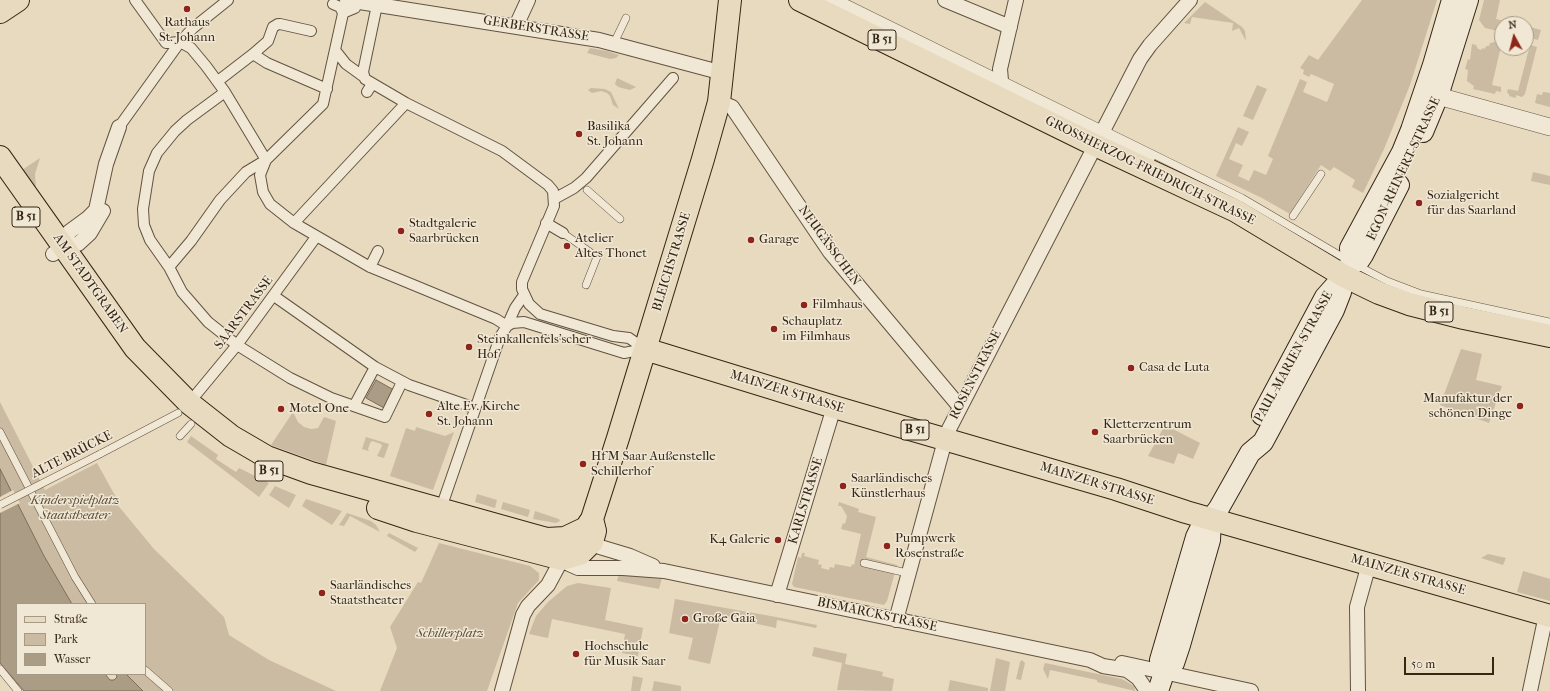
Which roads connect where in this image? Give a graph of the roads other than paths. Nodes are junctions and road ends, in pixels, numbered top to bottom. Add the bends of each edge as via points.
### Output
1 (18, 0) edge
2 (135, 0) edge
3 (228, 0) edge
4 (528, 0) edge
5 (730, 0) edge
6 (800, 0) edge
7 (828, 0) edge
8 (840, 0) edge
9 (945, 0) edge
10 (1016, 0) edge
11 (1190, 0) edge
12 (1452, 0) edge
13 (1468, 0) edge
14 (332, 4) dead end
15 (377, 4) junction
16 (348, 5) edge
17 (0, 12) edge
18 (626, 18) dead end
19 (516, 26) junction
20 (1010, 27) junction
21 (311, 31) dead end
22 (180, 42) junction
23 (614, 43) junction
24 (336, 50) junction
25 (253, 54) junction
26 (723, 73) junction
27 (364, 77) junction
28 (673, 78) dead end
29 (997, 78) junction
30 (218, 81) junction
31 (966, 82) junction
32 (327, 89) junction
33 (225, 92) junction
34 (1431, 94) junction
35 (719, 102) junction
36 (406, 103) junction
37 (1018, 107) junction
38 (119, 127) joint
39 (1550, 127) edge
40 (1100, 136) junction
41 (0, 157) edge
42 (266, 160) junction
43 (1321, 174) dead end
44 (0, 180) edge
45 (584, 187) junction
46 (554, 199) junction
47 (1293, 216) dead end
48 (620, 220) dead end
49 (294, 223) junction
50 (546, 223) junction
51 (563, 234) joint
52 (316, 237) junction
53 (58, 250) junction
54 (378, 251) dead end
55 (169, 267) junction
56 (370, 267) junction
57 (1348, 268) junction
58 (586, 286) dead end
59 (524, 295) junction
60 (274, 296) junction
61 (1550, 322) edge
62 (507, 326) junction
63 (1550, 328) edge
64 (1550, 336) edge
65 (237, 345) junction
66 (645, 349) junction
67 (375, 367) junction
68 (402, 382) junction
69 (354, 406) junction
70 (834, 406) junction
71 (960, 407) junction
72 (475, 408) junction
73 (184, 419) junction
74 (0, 432) edge
75 (944, 438) junction
76 (0, 505) edge
77 (440, 511) junction
78 (1211, 519) junction
79 (590, 530) junction
80 (547, 539) junction
81 (562, 559) junction
82 (864, 563) dead end
83 (1369, 564) junction
84 (664, 571) junction
85 (908, 573) junction
86 (777, 595) junction
87 (91, 603) edge
88 (1548, 616) edge
89 (896, 620) junction
90 (1090, 660) junction
91 (0, 670) edge
92 (146, 671) edge
93 (1161, 682) edge
94 (18, 691) edge
95 (169, 691) edge
96 (502, 691) edge
97 (1147, 691) edge
98 (1251, 691) edge
99 (1358, 691) edge
100 (1530, 691) edge

1 - 17 main road
2 - 22 street via 166,43
3 - 22 street
4 - 19 street
5 - 26 main road, BLEICHSTRASSE
6 - 31 main road, GROSSHERZOG-FRIEDRICH-STRASSE / B 51
7 - 29 lane
8 - 29 lane
9 - 20 street
10 - 20 street
11 - 40 street, ROSENSTRASSE via 1144,52
12 - 34 main road, EGON-REINERT-STRASSE
13 - 34 main road, EGON-REINERT-STRASSE
14 - 16 street via 340,7
15 - 16 street, GERBERSTRASSE
15 - 19 street, GERBERSTRASSE
15 - 27 street via 364,65
16 - 24 street
18 - 23 lane
19 - 23 street, GERBERSTRASSE
20 - 29 street
21 - 25 street via 279,24 273,27 268,41
22 - 30 street via 191,48
22 - 38 street
23 - 26 street, GERBERSTRASSE
24 - 27 street via 346,64
24 - 32 street
25 - 30 street
25 - 32 street via 267,63
26 - 35 main road, BLEICHSTRASSE
27 - 36 street via 370,88
28 - 45 street
29 - 31 street via 986,83
29 - 37 street via 1006,98
29 - 40 lane
30 - 33 street
31 - 37 main road, GROSSHERZOG-FRIEDRICH-STRASSE / B 51
32 - 42 street via 323,104
33 - 42 street via 241,126
33 - 55 street via 175,131 157,153 148,171 144,225 146,240
34 - 39 street
34 - 57 main road, EGON-REINERT-STRASSE via 1413,156 1366,249 1359,261
35 - 66 main road, BLEICHSTRASSE
35 - 71 street, NEUGÄSSCHEN via 732,107 834,256
36 - 46 street via 507,155 548,185 553,191
36 - 49 street via 358,159
37 - 40 main road, GROSSHERZOG-FRIEDRICH-STRASSE / B 51 via 1073,134
38 - 53 street via 106,164 96,210 69,232
40 - 57 lane via 1242,198
40 - 57 main road, GROSSHERZOG-FRIEDRICH-STRASSE via 1118,156 1236,210
40 - 71 street, ROSENSTRASSE
41 - 53 main road, AM STADTGRABEN / B 51
42 - 49 street via 260,175 263,192 270,204
42 - 55 street via 242,169 176,261
43 - 47 lane
44 - 53 main road, AM STADTGRABEN / B 51
45 - 46 street
45 - 48 lane
46 - 50 street via 554,206
49 - 52 street
50 - 51 street
50 - 59 street via 524,275
51 - 58 lane via 597,257
52 - 56 street
52 - 60 street, SAARSTRASSE
53 - 73 main road, AM STADTGRABEN / B 51 via 135,348
54 - 56 street
55 - 65 street via 188,302
56 - 62 street via 496,319
57 - 61 lane via 1421,294
57 - 63 lane via 1385,287 1419,299
57 - 64 main road, GROSSHERZOG-FRIEDRICH-STRASSE / B 51 via 1379,294 1409,304
57 - 78 main road, PAUL-MARIEN-STRASSE via 1325,297 1251,435 1250,453
59 - 62 street
59 - 66 street via 540,314 617,337 629,338
60 - 65 street, SAARSTRASSE
60 - 67 street via 326,330
62 - 66 street via 524,322 624,353
62 - 72 street via 500,337
65 - 69 street via 299,383
65 - 73 street, SAARSTRASSE
66 - 70 main road, MAINZER STRASSE / B 51
66 - 79 main road, BLEICHSTRASSE
67 - 68 street
67 - 69 street
68 - 69 street via 385,417
68 - 72 street
70 - 75 main road, MAINZER STRASSE / B 51
70 - 86 street, KARLSTRASSE
71 - 75 street, ROSENSTRASSE
72 - 77 street
73 - 76 lane, ALTE BRÜCKE, bridge via 154,426
73 - 77 main road, B 51 via 236,439 283,464
73 - 81 main road, B 51 via 239,455 306,486 417,520
74 - 87 lane via 75,577
75 - 78 main road, MAINZER STRASSE / B 51
75 - 85 street, ROSENSTRASSE
77 - 80 main road, B 51
78 - 83 main road, MAINZER STRASSE / B 51
78 - 93 main road via 1210,540 1178,652
79 - 80 main road, B 51 via 565,538
79 - 81 main road via 580,554
79 - 84 street, BISMARCKSTRASSE via 600,547 630,556
80 - 81 street
81 - 84 street, BISMARCKSTRASSE via 578,568
81 - 96 street via 554,575 523,615
82 - 85 lane
83 - 88 main road, MAINZER STRASSE / B 51
83 - 99 street via 1357,608
84 - 86 street, BISMARCKSTRASSE
85 - 89 street, ROSENSTRASSE
86 - 89 street, BISMARCKSTRASSE
88 - 100 street
89 - 90 street, BISMARCKSTRASSE
90 - 93 street, BISMARCKSTRASSE via 1104,659
90 - 97 street, BISMARCKSTRASSE via 1103,666 1127,670 1138,678
91 - 94 lane
92 - 95 lane
93 - 98 street, BISMARCKSTRASSE

